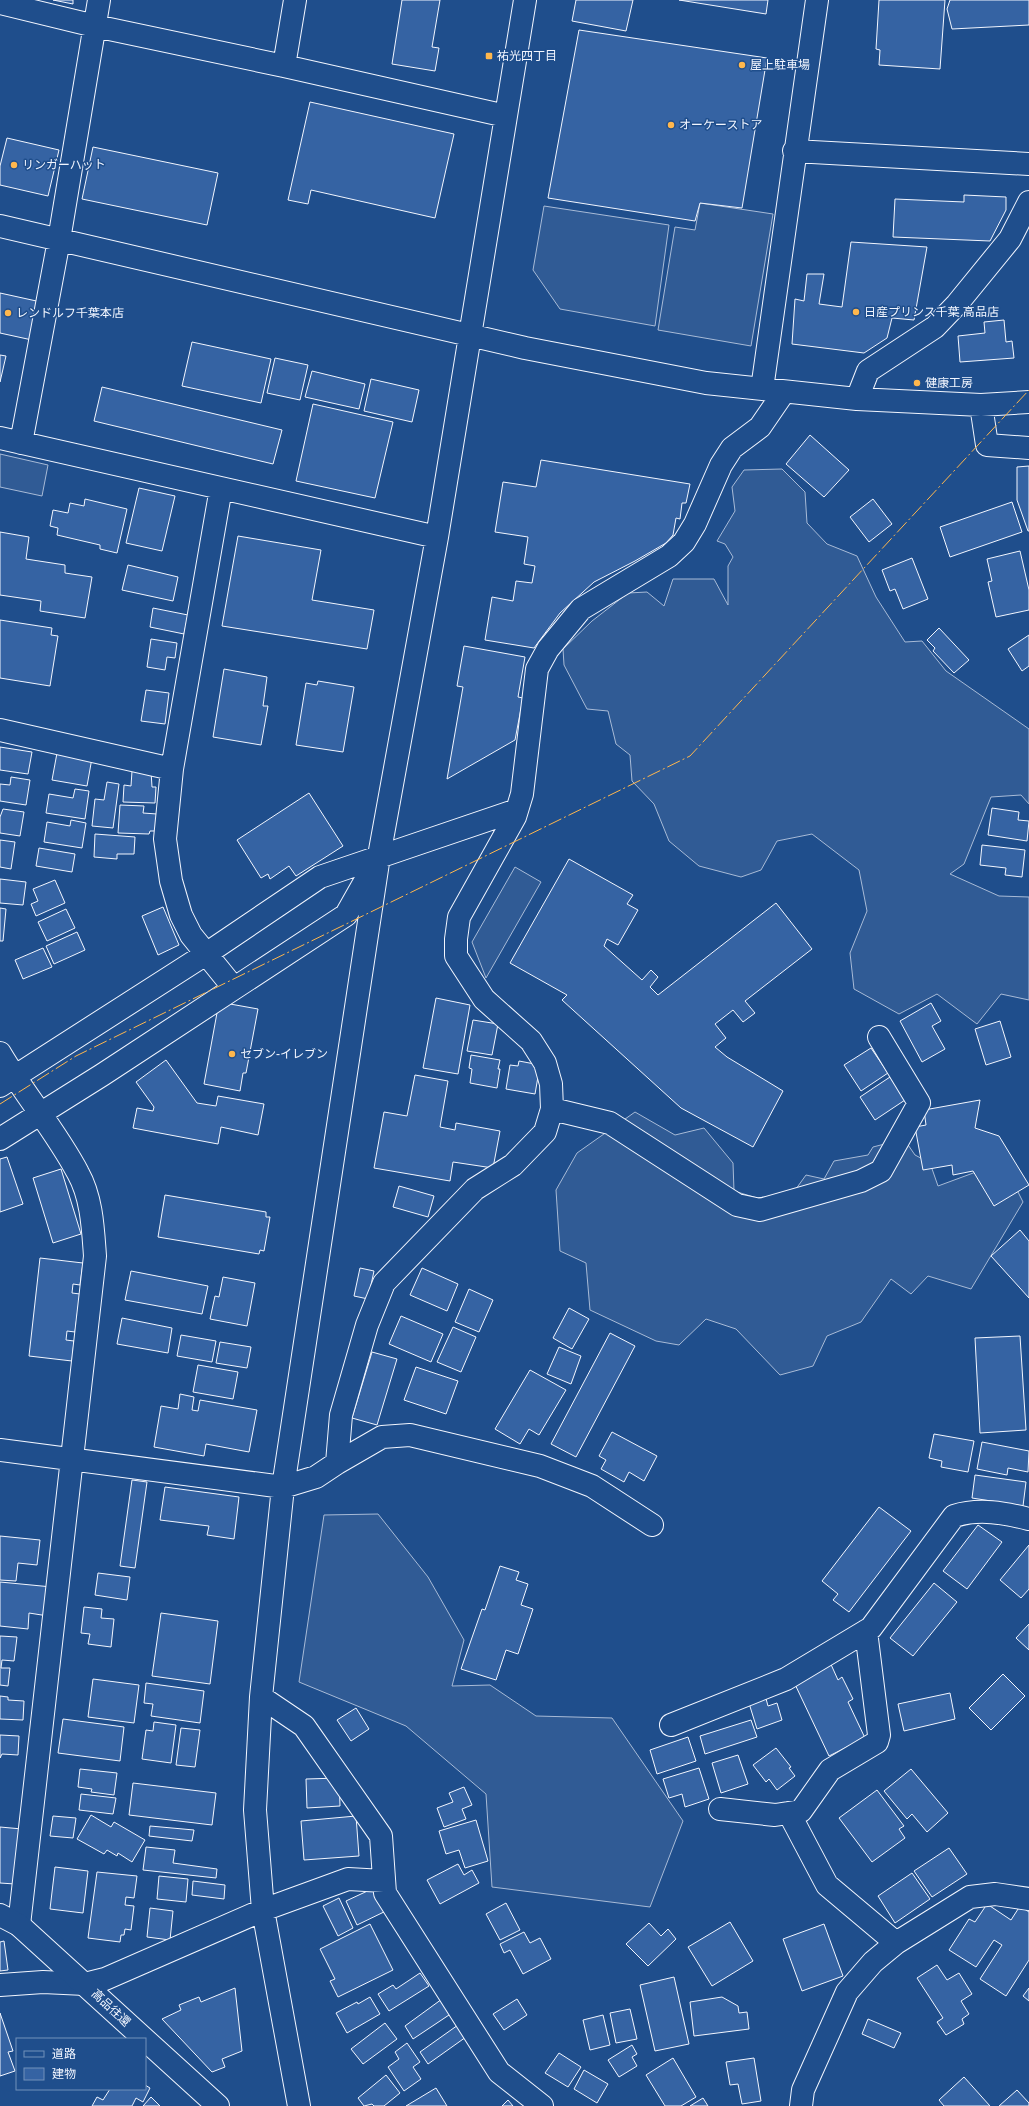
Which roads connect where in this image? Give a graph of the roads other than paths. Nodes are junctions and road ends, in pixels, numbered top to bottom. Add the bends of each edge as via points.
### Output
1 (99, 0) edge
2 (295, 0) edge
3 (526, 0) edge
4 (817, 0) edge
5 (0, 3) edge
6 (94, 26) junction
7 (284, 66) junction
8 (506, 116) junction
9 (794, 151) junction
10 (1029, 164) edge
11 (1029, 202) edge
12 (0, 226) edge
13 (59, 240) junction
14 (470, 335) junction
15 (762, 389) junction
16 (784, 392) junction
17 (857, 399) junction
18 (1029, 402) edge
19 (981, 405) junction
20 (0, 438) edge
21 (21, 443) junction
22 (1029, 448) edge
23 (221, 488) junction
24 (437, 537) junction
25 (0, 730) edge
26 (172, 770) junction
27 (517, 810) junction
28 (379, 856) junction
29 (206, 954) junction
30 (233, 987) junction
31 (879, 1037) dead end
32 (0, 1053) edge
33 (7, 1082) edge
34 (552, 1109) junction
35 (40, 1114) junction
36 (0, 1139) edge
37 (0, 1450) edge
38 (73, 1459) junction
39 (337, 1463) junction
40 (283, 1487) junction
41 (1029, 1519) edge
42 (652, 1525) dead end
43 (866, 1631) junction
44 (261, 1697) junction
45 (671, 1725) dead end
46 (720, 1809) dead end
47 (790, 1813) junction
48 (384, 1881) junction
49 (1029, 1899) edge
50 (263, 1910) junction
51 (9, 1920) edge
52 (896, 1943) junction
53 (85, 1984) junction
54 (0, 1985) edge
55 (144, 2038) edge
56 (146, 2040) edge
57 (218, 2106) edge
58 (299, 2106) edge
59 (542, 2106) edge
60 (801, 2106) edge

1 - 6 street
2 - 7 street
3 - 8 street
4 - 9 street
5 - 6 street
6 - 7 street
6 - 13 street
7 - 8 street
8 - 14 street
9 - 10 street
9 - 15 street
11 - 17 street via 1010,239 957,304 935,327 868,371
12 - 13 street
13 - 14 street
13 - 21 street
14 - 15 street via 640,371 706,383
14 - 24 street
15 - 16 street
16 - 17 street
16 - 27 street via 760,427 732,448 721,465 695,524 684,542 669,556 581,609 548,649 537,669 527,764
17 - 19 street
18 - 19 street
19 - 22 street via 987,445
20 - 21 street
21 - 23 street
23 - 24 street
23 - 26 street
24 - 28 street
25 - 26 street
26 - 29 street via 165,839 171,881 181,915 191,935
27 - 28 street
27 - 34 street via 459,916 456,956 484,999 531,1041 545,1063 551,1084
28 - 29 street via 320,877
28 - 30 street via 346,915
28 - 40 street
29 - 30 street
29 - 33 street
30 - 35 street
31 - 34 street via 919,1103 881,1171 861,1181 760,1210 737,1205 610,1123
32 - 33 street
33 - 35 street
34 - 39 street via 545,1132 513,1165 475,1189 384,1283 367,1325 341,1415
35 - 36 street
35 - 38 street via 79,1174 92,1214 95,1256
37 - 38 street
38 - 40 street
38 - 51 street
39 - 40 street via 316,1477
39 - 42 street via 382,1437 410,1435 540,1466 592,1486
40 - 44 street
41 - 43 street via 1002,1512 966,1512 954,1516 872,1628
43 - 45 street via 786,1679
43 - 47 street via 879,1735 877,1742 830,1770 801,1811
44 - 48 street via 304,1726 381,1836
44 - 50 street via 255,1810
46 - 47 street via 775,1815
47 - 52 street via 827,1885
48 - 50 street via 348,1879
48 - 59 street via 385,1893 499,2072
49 - 52 street via 995,1894 970,1897
50 - 53 street via 105,1979
50 - 58 street
51 - 53 street, 高品往還
52 - 60 street via 873,1962 847,1992 803,2090
53 - 54 street via 43,1982
53 - 55 street, 高品往還
56 - 57 street, 高品往還

